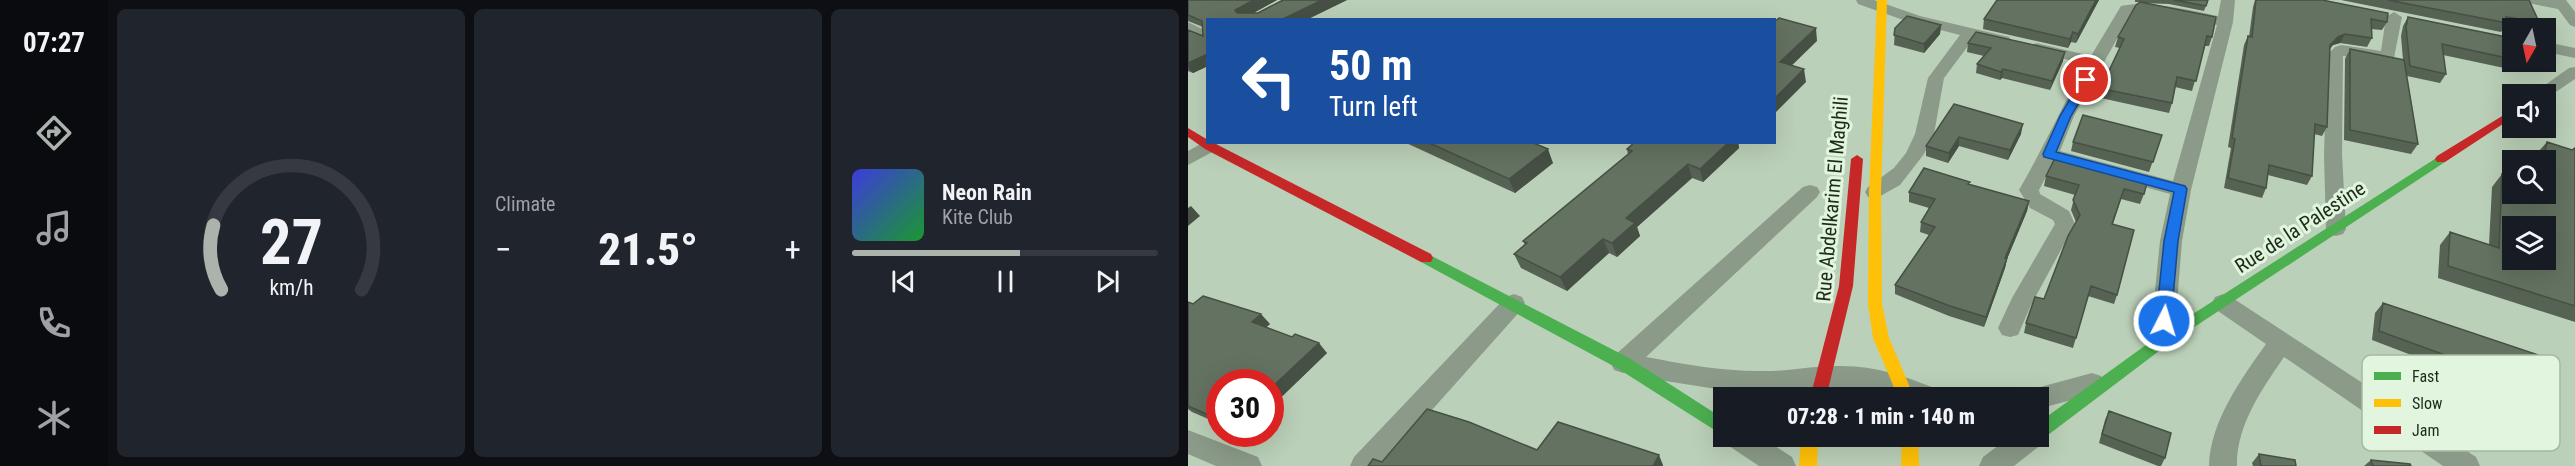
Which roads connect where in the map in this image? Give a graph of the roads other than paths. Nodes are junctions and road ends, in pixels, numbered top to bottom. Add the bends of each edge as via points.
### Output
1 (2228, 0) edge
2 (2533, 0) edge
3 (2560, 3) edge
4 (1863, 4) edge
5 (1881, 4) edge
6 (2394, 17) dead end
7 (2225, 22) junction
8 (2575, 22) edge
9 (1188, 27) edge
10 (1970, 33) junction
11 (1206, 38) edge
12 (1206, 39) edge
13 (1188, 47) edge
14 (2556, 49) edge
15 (2575, 53) edge
16 (2097, 62) junction
17 (2575, 72) edge
18 (2556, 84) edge
19 (2502, 120) edge
20 (1188, 132) edge
21 (1209, 146) junction
22 (1858, 148) dead end
23 (2049, 154) junction
24 (1188, 159) edge
25 (2181, 189) junction
26 (1810, 192) dead end
27 (1875, 192) junction
28 (2336, 229) junction
29 (1514, 303) junction
30 (2223, 303) junction
31 (2010, 328) dead end
32 (2162, 341) junction
33 (2282, 341) junction
34 (1623, 363) junction
35 (2112, 379) junction
36 (1821, 387) edge
37 (1892, 387) edge
38 (1901, 387) edge
39 (2049, 395) edge
40 (2362, 395) edge
41 (1713, 422) edge
42 (2049, 425) edge
43 (1188, 442) edge
44 (1752, 447) edge
45 (1809, 447) edge
46 (1910, 447) edge
47 (2018, 447) edge
48 (2444, 451) edge
49 (1248, 466) edge
50 (1364, 466) edge
51 (1782, 466) edge
52 (1808, 466) edge
53 (1910, 466) edge
54 (1993, 466) edge
55 (2223, 466) edge
56 (2466, 466) edge

1 - 7 street
2 - 3 street
3 - 8 street
4 - 5 street
5 - 10 street
5 - 27 street
6 - 28 street via 2388,55 2341,50 2335,55
7 - 16 street via 2134,5 2126,9
7 - 25 street
9 - 11 street
10 - 16 street
10 - 27 street via 1937,76 1927,126 1915,151 1894,183
12 - 13 street
14 - 15 street
16 - 23 street via 2065,116
17 - 18 street
19 - 28 street, Rue de la Palestine
20 - 21 street
21 - 24 street
21 - 29 street
22 - 36 street, Rue Abdelkarim El Maghili via 1846,286
23 - 25 street
23 - 31 street via 2029,190 2030,196 2062,216 2065,225
25 - 32 street via 2171,241
26 - 34 street
27 - 38 street via 1876,313 1881,338
28 - 30 street, Rue de la Palestine
29 - 34 street
29 - 50 street
30 - 32 street, Rue de la Palestine
30 - 33 street
32 - 35 street, Rue de la Palestine
33 - 40 street
33 - 55 street via 2265,362 2239,413 2225,443
34 - 36 street via 1731,381
34 - 41 street
35 - 39 street
35 - 42 street, Rue de la Palestine
36 - 37 street via 1864,377
43 - 49 street
44 - 51 street
45 - 52 street
46 - 53 street
47 - 54 street
48 - 56 street

